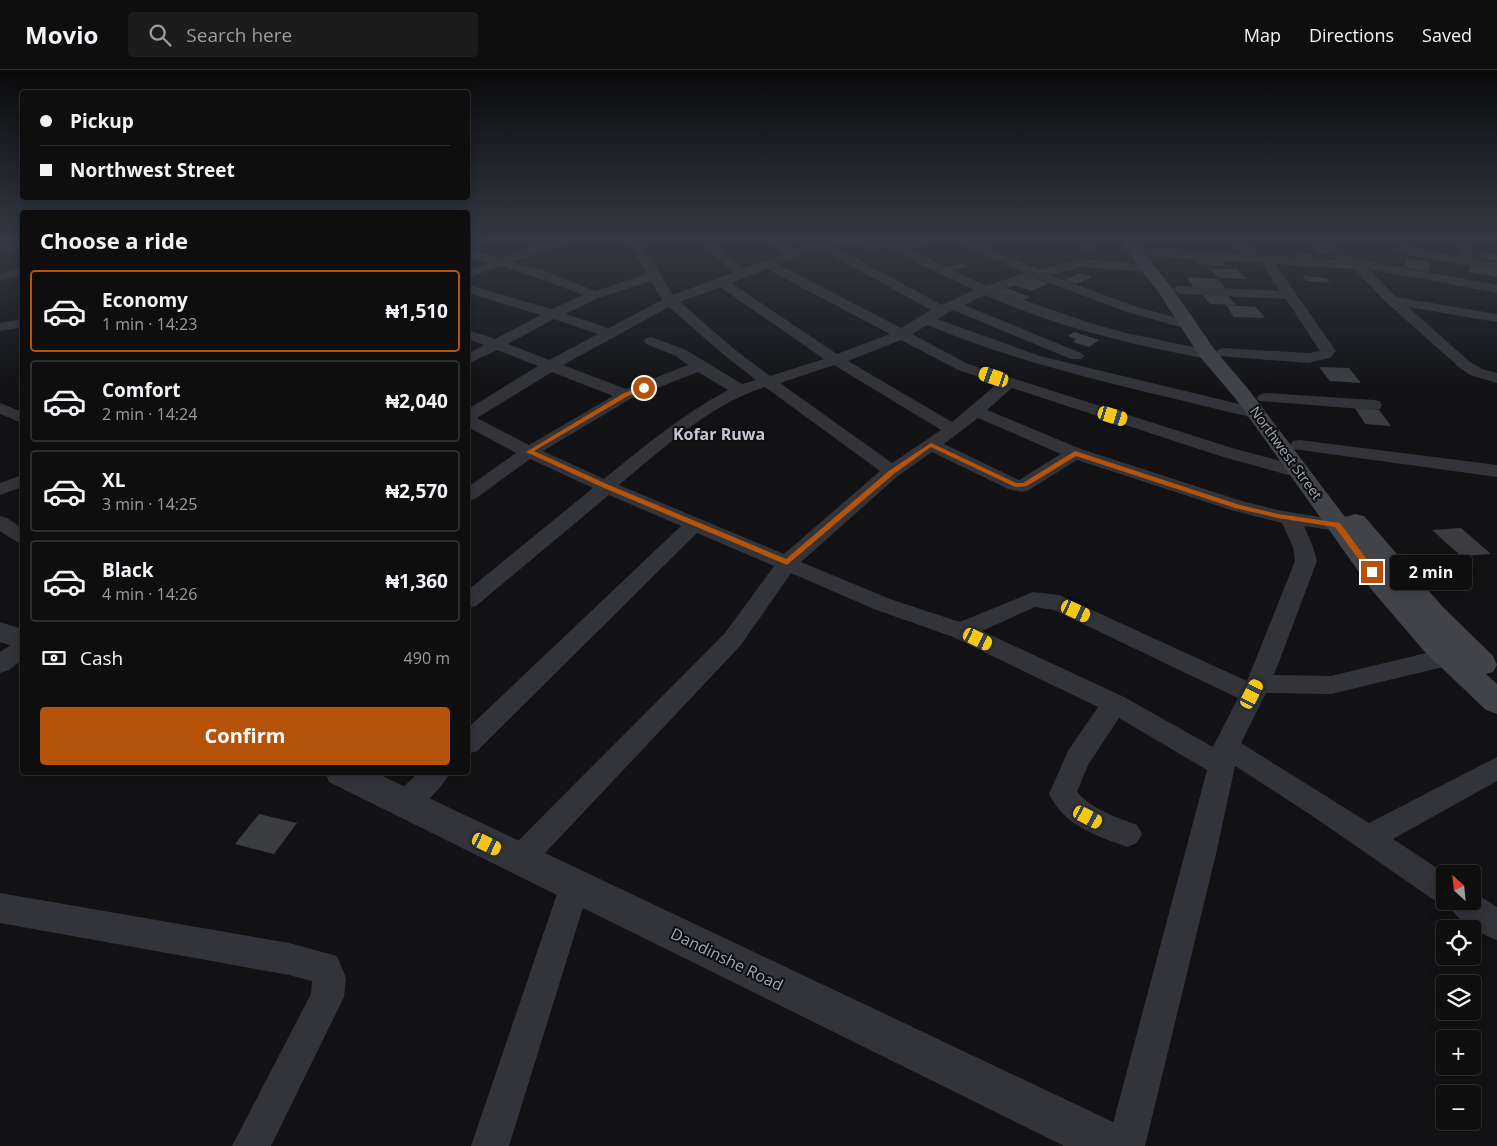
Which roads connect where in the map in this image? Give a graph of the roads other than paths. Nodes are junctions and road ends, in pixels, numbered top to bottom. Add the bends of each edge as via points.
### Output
1 (472, 289) edge
2 (579, 289) edge
3 (613, 289) edge
4 (663, 289) edge
5 (699, 289) edge
6 (732, 289) edge
7 (815, 289) edge
8 (911, 289) edge
9 (980, 289) edge
10 (990, 289) edge
11 (1076, 289) edge
12 (1166, 289) edge
13 (1284, 289) edge
14 (1381, 289) edge
15 (1179, 290) joint
16 (984, 291) junction
17 (594, 295) junction
18 (1289, 296) junction
19 (1392, 300) junction
20 (670, 301) junction
21 (947, 307) junction
22 (554, 314) junction
23 (1497, 318) edge
24 (925, 319) junction
25 (1188, 326) junction
26 (609, 333) junction
27 (470, 335) edge
28 (900, 335) junction
29 (651, 341) dead end
30 (497, 344) junction
31 (1215, 353) junction
32 (1076, 356) dead end
33 (470, 359) edge
34 (836, 360) junction
35 (550, 366) junction
36 (699, 366) junction
37 (1497, 378) edge
38 (767, 381) junction
39 (1009, 382) junction
40 (740, 390) junction
41 (626, 395) junction
42 (1374, 405) dead end
43 (1262, 406) junction
44 (0, 408) edge
45 (976, 411) junction
46 (20, 417) edge
47 (470, 422) edge
48 (953, 430) junction
49 (931, 445) junction
50 (1299, 445) junction
51 (529, 452) junction
52 (1075, 453) junction
53 (892, 471) junction
54 (1497, 471) edge
55 (1300, 472) junction
56 (20, 482) edge
57 (607, 487) junction
58 (0, 489) edge
59 (470, 494) edge
60 (1290, 518) junction
61 (0, 522) edge
62 (695, 524) junction
63 (1337, 525) junction
64 (20, 536) edge
65 (787, 563) junction
66 (470, 599) edge
67 (961, 631) junction
68 (0, 632) edge
69 (20, 638) edge
70 (20, 650) edge
71 (1447, 657) junction
72 (0, 664) edge
73 (1497, 677) edge
74 (1255, 689) junction
75 (1497, 702) edge
76 (1115, 704) junction
77 (470, 742) edge
78 (1224, 756) junction
79 (1497, 768) edge
80 (347, 775) edge
81 (435, 775) edge
82 (405, 804) junction
83 (1126, 834) dead end
84 (1368, 838) junction
85 (520, 859) junction
86 (1436, 884) edge
87 (575, 885) junction
88 (0, 908) edge
89 (1475, 910) edge
90 (1497, 925) edge
91 (1094, 1141) edge
92 (251, 1146) edge
93 (490, 1146) edge
94 (1126, 1146) edge

1 - 22 street
2 - 17 street
3 - 17 street
4 - 20 street
5 - 20 street
6 - 34 street
7 - 28 street
8 - 21 street
9 - 16 street
10 - 16 street
11 - 25 street
12 - 25 main road, Northwest Street
13 - 18 street
14 - 19 street
15 - 18 street
15 - 31 main road, Northwest Street
16 - 21 street
16 - 31 street via 1110,333 1174,348
17 - 22 street
18 - 31 street via 1328,351 1325,355 1308,358
19 - 23 street
19 - 37 street via 1465,365
20 - 26 street
20 - 38 street
21 - 24 street
21 - 32 street
22 - 26 street
22 - 30 street
24 - 28 street
24 - 43 street via 1035,359
25 - 31 main road, Northwest Street
26 - 35 street
27 - 30 street
28 - 34 street
28 - 39 street via 947,360
29 - 36 street
30 - 33 street
30 - 35 street
31 - 43 main road, Northwest Street
34 - 38 street
34 - 48 street
35 - 41 street
35 - 47 street
36 - 40 street
36 - 41 street
38 - 40 street
38 - 53 street
39 - 45 street
39 - 55 street via 1226,452
40 - 57 street via 707,408 659,443
41 - 51 street
42 - 43 street
43 - 50 main road, Northwest Street
43 - 55 main road, Northwest Street
44 - 46 street
45 - 48 street
45 - 52 street
47 - 51 street
48 - 49 street
49 - 52 street via 1022,486
49 - 53 street
50 - 54 street
50 - 73 main road, Northwest Street via 1351,516 1432,612
51 - 57 street
51 - 59 street
52 - 60 street via 1238,506
53 - 65 street
55 - 63 main road, Northwest Street
56 - 58 street
57 - 62 street
57 - 66 street
60 - 63 street
60 - 74 street via 1306,561
61 - 64 street
62 - 65 street
62 - 77 street
63 - 71 main road, Northwest Street via 1404,612
65 - 67 street via 882,604
65 - 85 street via 733,640
67 - 74 street via 1033,599 1043,599 1059,603
67 - 76 street
68 - 69 street
70 - 72 street
71 - 74 street via 1331,685
71 - 75 main road, Northwest Street
74 - 78 street
76 - 78 street
76 - 83 street via 1096,728 1065,784 1063,794 1076,811
78 - 84 street via 1310,799
78 - 94 street via 1202,854
79 - 84 street
80 - 82 street, Dandinshe Road
81 - 82 street
82 - 85 street, Dandinshe Road
84 - 86 street
85 - 87 street, Dandinshe Road
87 - 91 street, Dandinshe Road
87 - 93 street
88 - 92 street via 325,968 329,978 327,997
89 - 90 street

